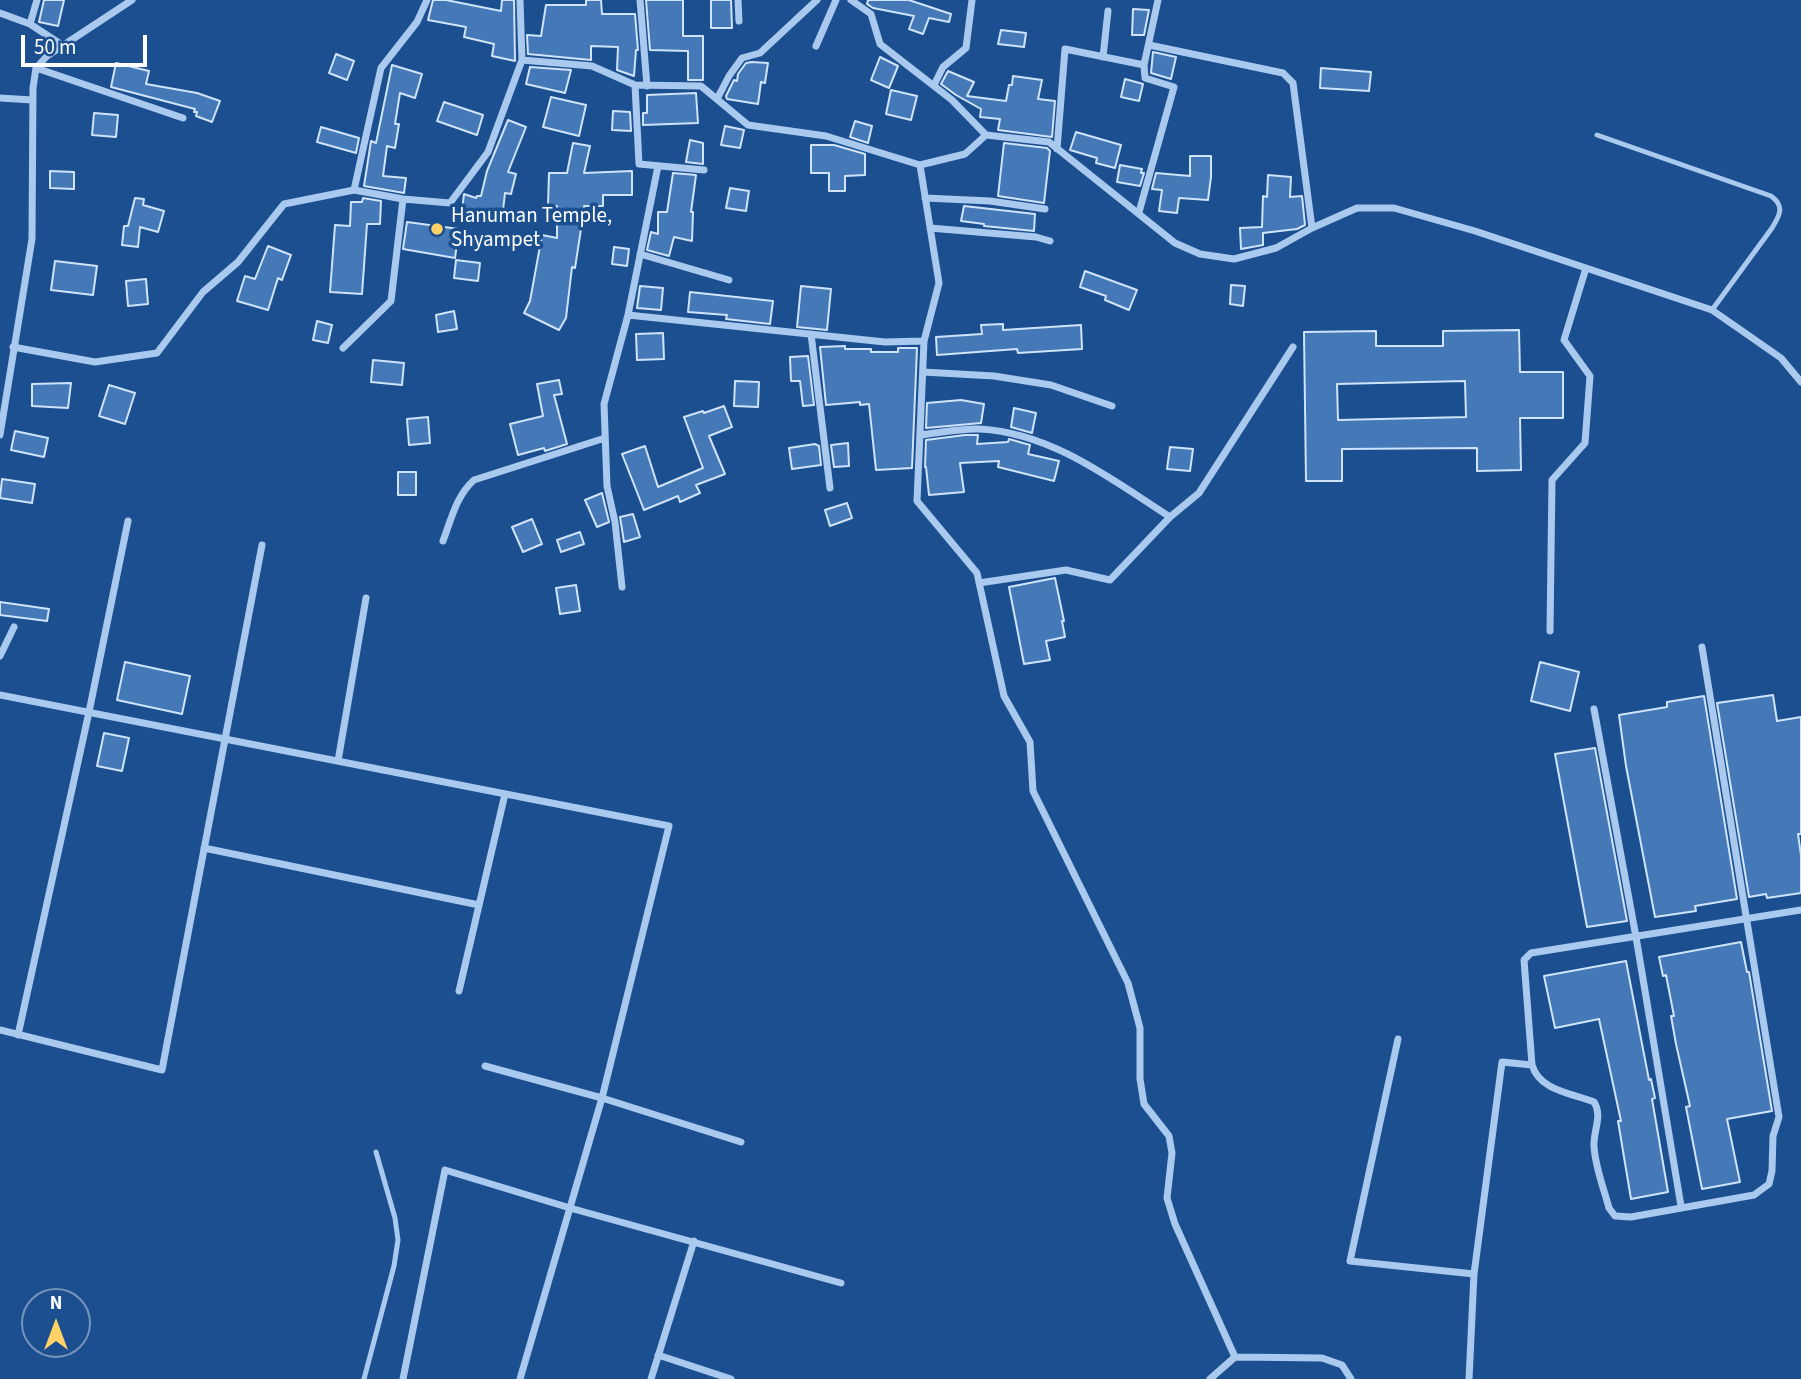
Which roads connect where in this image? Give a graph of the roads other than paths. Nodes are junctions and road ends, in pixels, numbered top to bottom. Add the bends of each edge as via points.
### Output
1 (37, 0) edge
2 (131, 0) edge
3 (427, 0) edge
4 (520, 0) edge
5 (640, 0) edge
6 (738, 0) edge
7 (817, 0) edge
8 (836, 0) edge
9 (851, 0) edge
10 (972, 0) edge
11 (1158, 0) edge
12 (1108, 10) dead end
13 (0, 13) edge
14 (738, 21) dead end
15 (30, 24) junction
16 (62, 45) junction
17 (1149, 45) junction
18 (817, 46) dead end
19 (1103, 57) junction
20 (522, 60) junction
21 (1144, 65) junction
22 (36, 68) junction
23 (635, 85) junction
24 (934, 85) junction
25 (647, 86) junction
26 (0, 97) edge
27 (717, 99) junction
28 (32, 100) junction
29 (183, 118) dead end
30 (986, 135) junction
31 (1597, 135) dead end
32 (1057, 149) junction
33 (920, 165) junction
34 (658, 166) junction
35 (704, 170) dead end
36 (354, 190) junction
37 (925, 198) junction
38 (403, 199) junction
39 (1045, 209) dead end
40 (1139, 212) junction
41 (930, 228) junction
42 (1312, 228) junction
43 (1050, 241) dead end
44 (640, 254) junction
45 (1586, 268) junction
46 (729, 279) dead end
47 (1712, 310) junction
48 (628, 315) junction
49 (811, 334) junction
50 (924, 341) junction
51 (13, 347) junction
52 (1293, 347) dead end
53 (343, 348) dead end
54 (923, 372) junction
55 (1801, 382) edge
56 (1112, 405) dead end
57 (0, 435) edge
58 (920, 435) junction
59 (605, 438) junction
60 (830, 488) dead end
61 (1170, 517) junction
62 (128, 521) dead end
63 (443, 541) dead end
64 (262, 545) dead end
65 (979, 583) junction
66 (622, 587) dead end
67 (366, 598) dead end
68 (14, 627) dead end
69 (1550, 631) dead end
70 (1702, 647) dead end
71 (0, 656) edge
72 (0, 695) edge
73 (1594, 709) dead end
74 (89, 712) junction
75 (225, 739) junction
76 (338, 761) junction
77 (505, 794) junction
78 (204, 848) junction
79 (480, 905) junction
80 (1801, 910) edge
81 (1747, 919) junction
82 (1636, 937) junction
83 (459, 991) dead end
84 (0, 1030) edge
85 (18, 1035) junction
86 (1398, 1039) dead end
87 (1532, 1065) junction
88 (485, 1066) dead end
89 (602, 1098) junction
90 (741, 1142) dead end
91 (376, 1152) dead end
92 (1681, 1206) junction
93 (570, 1208) junction
94 (694, 1241) junction
95 (1474, 1274) junction
96 (841, 1283) dead end
97 (658, 1355) junction
98 (1235, 1357) junction
99 (364, 1379) edge
100 (403, 1379) edge
101 (520, 1379) edge
102 (651, 1379) edge
103 (731, 1379) edge
104 (1210, 1379) edge
105 (1350, 1379) edge
106 (1469, 1379) edge

1 - 15 street
2 - 16 street
3 - 36 street via 417,22 381,68
4 - 20 street
5 - 25 street
6 - 14 street
7 - 27 street via 760,52 742,58
8 - 18 street
9 - 24 street via 871,14 880,44
10 - 24 street via 966,48 943,67
11 - 17 street
12 - 19 street
13 - 15 street
15 - 16 street
16 - 22 street
17 - 21 street
17 - 42 street via 1283,73 1293,83
19 - 21 street
19 - 32 street via 1065,49
20 - 23 street via 592,66
20 - 38 street via 488,152 457,196 450,203
21 - 40 street via 1145,78 1174,87
22 - 28 street
22 - 29 street
23 - 25 street
23 - 34 street via 639,164
24 - 30 street
25 - 27 street via 701,86
26 - 28 street
27 - 33 street via 748,125 826,136
28 - 51 street via 32,239
30 - 32 street via 1049,142
30 - 33 street via 965,154
31 - 47 lane via 1778,201 1780,215
32 - 40 street
33 - 37 street
34 - 35 street
34 - 44 street
36 - 38 street
36 - 51 street via 284,204 238,262 203,292 157,353 95,362
37 - 39 street
37 - 41 street
38 - 53 street via 391,300
40 - 42 street via 1175,243 1200,254 1234,259 1276,248
41 - 43 street
41 - 50 street via 939,283
42 - 45 street via 1357,208 1394,208
44 - 46 street
44 - 48 street
45 - 47 street
45 - 69 street via 1564,340 1590,376 1585,443 1552,480
47 - 55 street via 1781,358
48 - 49 street
48 - 59 street via 604,404
49 - 50 street
49 - 60 street
50 - 54 street
51 - 57 street
52 - 61 street via 1199,493
54 - 56 street via 1051,385
54 - 58 street
58 - 61 street via 979,429 1037,439 1091,466
58 - 65 street via 917,501 977,573
59 - 63 street via 474,480 459,498
59 - 66 street
61 - 65 street via 1110,580 1066,570
62 - 74 street
64 - 75 street
65 - 98 street via 1004,696 1030,742 1033,791 1128,983 1140,1028 1144,1104 1168,1136 1172,1153 1167,1198
67 - 76 street
68 - 71 street
70 - 81 street
72 - 74 street
73 - 82 street
74 - 75 street
74 - 85 street
75 - 76 street
75 - 78 street
76 - 77 street
77 - 79 street
77 - 89 street via 669,826
78 - 79 street
78 - 85 street via 162,1070
79 - 83 street
80 - 81 street
81 - 82 street
81 - 92 street via 1779,1116 1771,1178 1763,1191 1754,1195
82 - 87 street via 1527,955
82 - 92 street
84 - 85 street
86 - 95 street via 1350,1261
87 - 92 street via 1535,1076 1549,1087 1597,1106 1594,1151 1612,1214 1631,1217
87 - 95 street via 1502,1062
88 - 89 street
89 - 90 street
89 - 93 street
91 - 99 lane via 398,1240
93 - 94 street
93 - 100 street via 445,1170
93 - 101 street
94 - 96 street
94 - 97 street
95 - 106 street
97 - 102 street
97 - 103 street
98 - 104 street
98 - 105 street via 1322,1358 1342,1365

